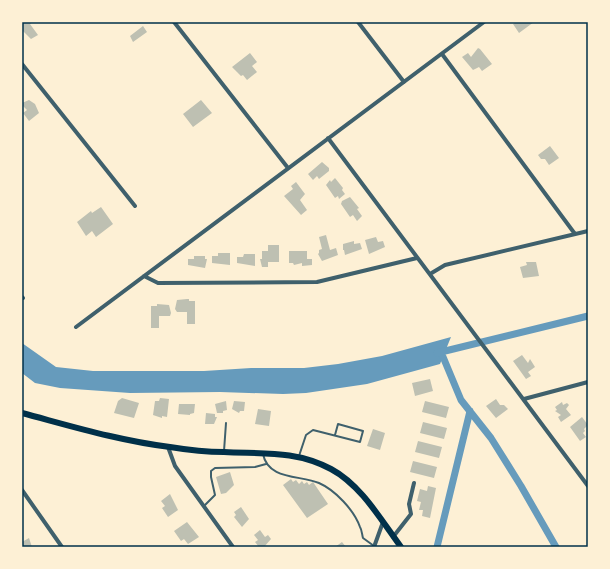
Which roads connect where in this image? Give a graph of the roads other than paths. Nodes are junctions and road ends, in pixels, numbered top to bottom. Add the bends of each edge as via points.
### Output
1 (174, 22) edge
2 (358, 22) edge
3 (484, 22) edge
4 (442, 54) junction
5 (22, 64) edge
6 (404, 82) junction
7 (328, 138) junction
8 (288, 168) junction
9 (135, 206) dead end
10 (588, 231) edge
11 (575, 234) junction
12 (417, 258) junction
13 (430, 274) junction
14 (144, 276) junction
15 (76, 327) dead end
16 (588, 382) edge
17 (524, 399) junction
18 (22, 413) edge
19 (226, 423) dead end
20 (335, 435) junction
21 (168, 447) junction
22 (224, 452) junction
23 (263, 453) junction
24 (299, 456) junction
25 (266, 464) junction
26 (414, 482) dead end
27 (588, 486) edge
28 (22, 490) edge
29 (204, 507) junction
30 (383, 522) junction
31 (393, 536) junction
32 (62, 547) edge
33 (233, 547) edge
34 (374, 547) edge
35 (401, 547) edge

1 - 8 street
2 - 6 street
3 - 4 street
4 - 6 street
4 - 11 street
5 - 9 street
6 - 7 street
7 - 8 street
7 - 12 street
8 - 14 street
10 - 11 street
11 - 13 street via 445,265
12 - 13 street
12 - 14 street via 317,282 158,284
13 - 17 street
14 - 15 street
16 - 17 street
17 - 27 street
18 - 21 main road via 105,435
19 - 22 lane
20 - 20 lane via 360,442 363,431 338,424
20 - 24 lane via 319,431 309,432
21 - 22 main road
21 - 29 street via 175,466
22 - 23 main road
23 - 24 main road
23 - 25 lane
24 - 30 main road via 331,469 345,478
25 - 29 lane via 255,467 216,468 211,471 215,495
25 - 34 lane via 282,476 318,483 328,488 355,516 363,538
26 - 31 street via 409,504 411,514
28 - 32 street
29 - 33 street
30 - 31 main road
30 - 34 street
31 - 35 main road

